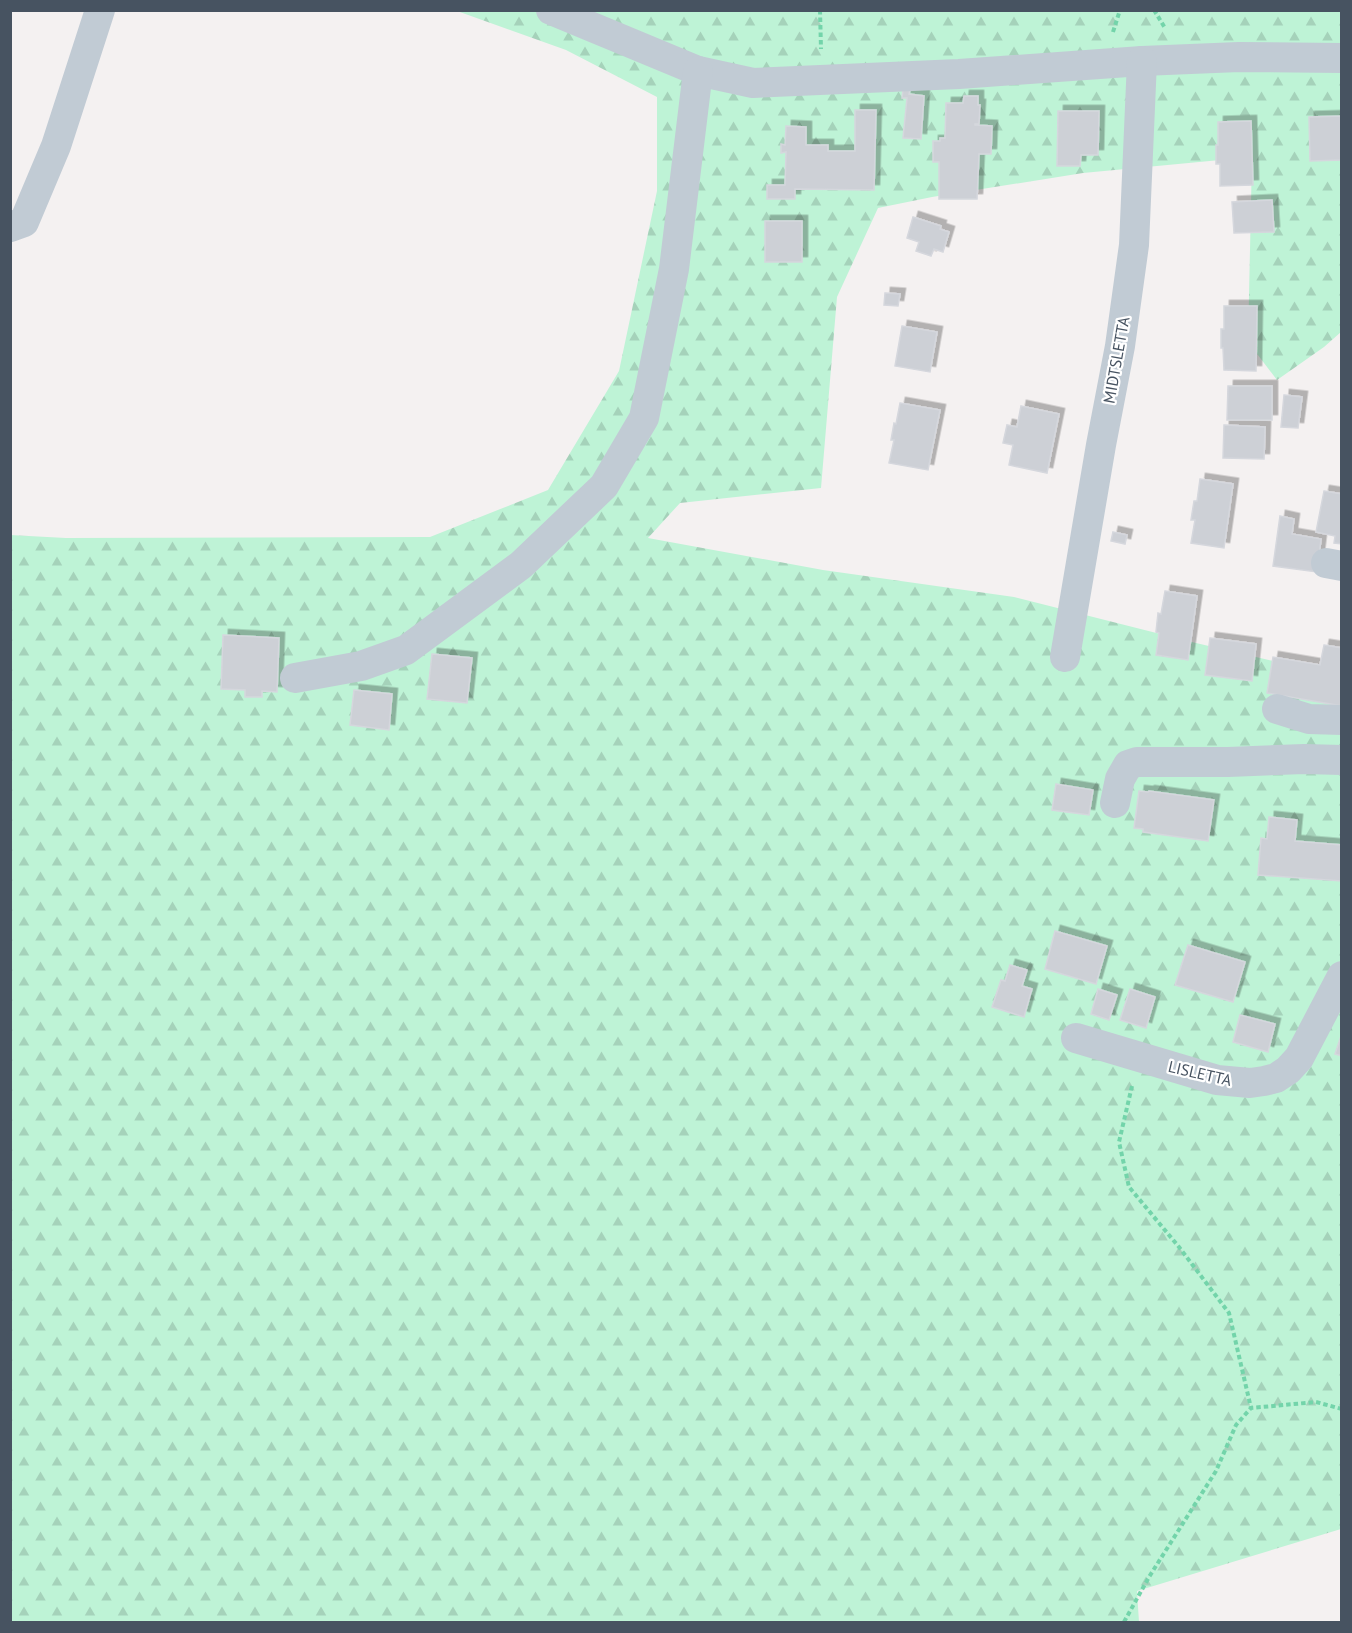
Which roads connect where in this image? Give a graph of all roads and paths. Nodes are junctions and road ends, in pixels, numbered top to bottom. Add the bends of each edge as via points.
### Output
1 (100, 10) edge
2 (551, 10) edge
3 (820, 10) edge
4 (1341, 58) edge
5 (1142, 61) junction
6 (698, 71) junction
7 (822, 80) junction
8 (10, 227) edge
9 (1065, 657) dead end
10 (295, 678) dead end
11 (1276, 709) dead end
12 (1341, 720) edge
13 (1341, 760) edge
14 (1115, 803) dead end
15 (1341, 976) edge
16 (1076, 1038) dead end
17 (1137, 1057) junction
18 (1251, 1408) junction
19 (1341, 1409) edge
20 (1124, 1623) edge

1 - 8 lane via 56,146 24,222
2 - 6 lane
3 - 7 path
4 - 5 lane
5 - 7 lane
5 - 9 lane, MIDTSLETTA via 1134,245
6 - 7 lane via 753,83
6 - 10 lane via 674,268 644,418 604,486 520,565 406,650 361,666
11 - 12 lane via 1309,718
13 - 14 lane via 1137,762 1128,765 1120,779
15 - 17 lane, LISLETTA via 1299,1058 1276,1077 1264,1081 1217,1080
16 - 17 lane, LISLETTA
17 - 18 path via 1119,1142 1129,1187 1228,1313
18 - 19 path via 1316,1402
18 - 20 path via 1236,1425 1216,1471

